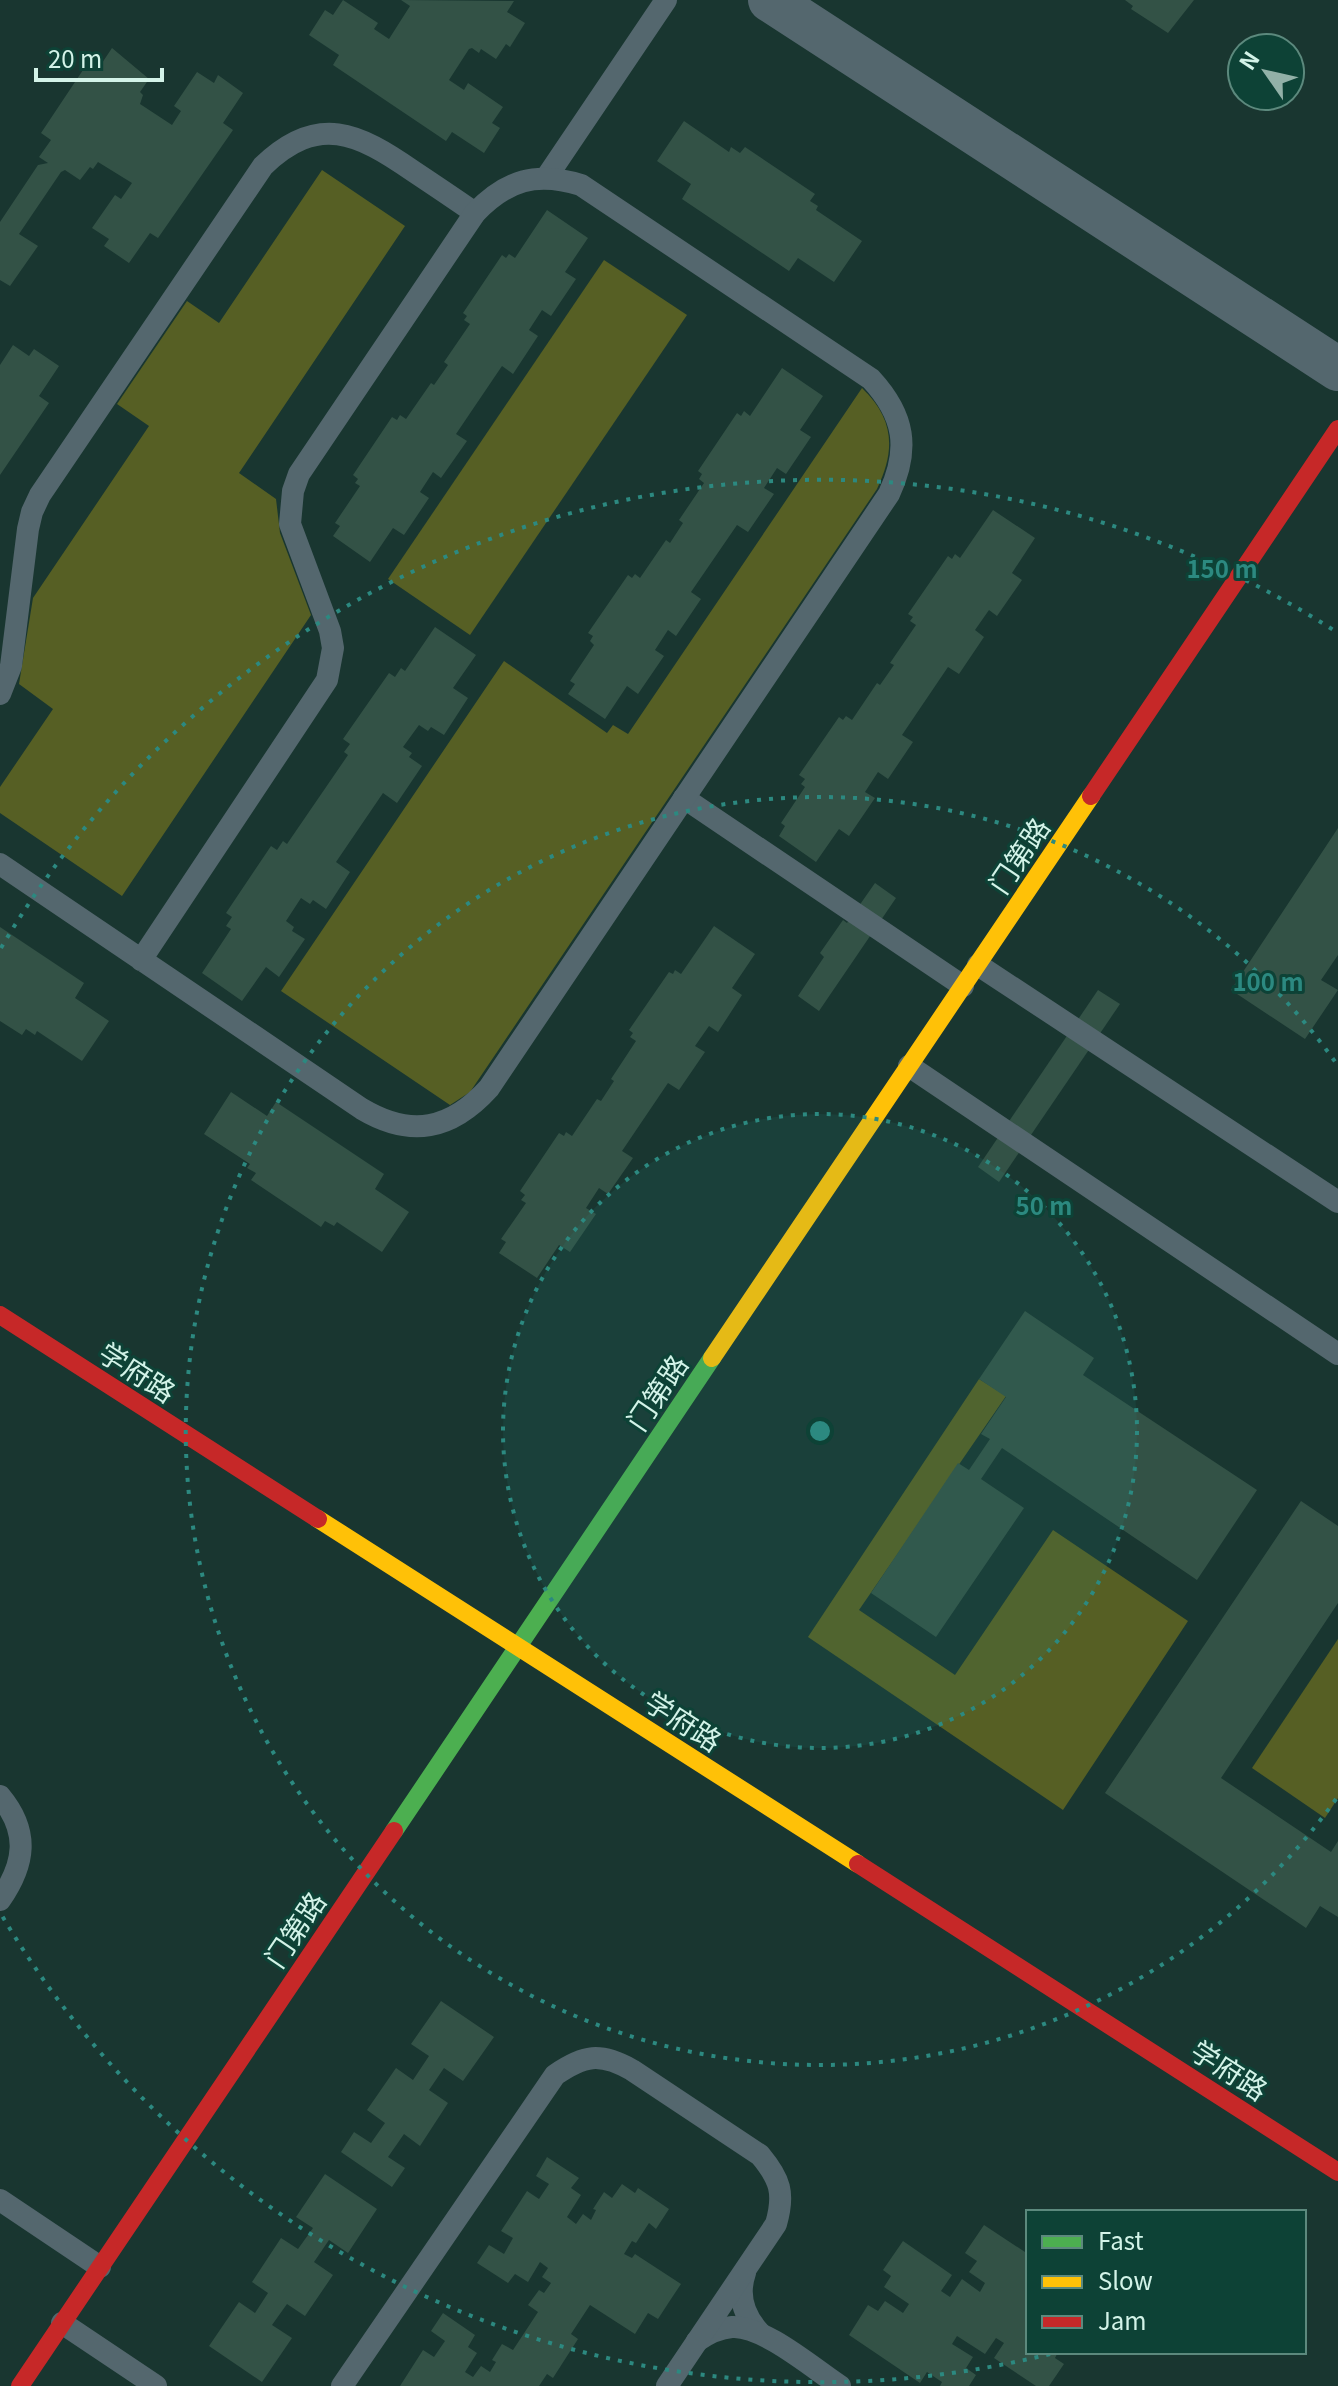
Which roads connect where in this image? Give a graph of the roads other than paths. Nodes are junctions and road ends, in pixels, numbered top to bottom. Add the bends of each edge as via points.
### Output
1 (666, 0) edge
2 (770, 0) edge
3 (546, 178) junction
4 (475, 213) junction
5 (1338, 369) edge
6 (1338, 429) edge
7 (0, 694) edge
8 (684, 798) junction
9 (0, 864) edge
10 (141, 960) junction
11 (978, 965) junction
12 (963, 986) junction
13 (909, 1066) junction
14 (1338, 1202) edge
15 (0, 1315) edge
16 (1338, 1354) edge
17 (518, 1646) junction
18 (0, 1796) edge
19 (0, 1900) edge
20 (1338, 2172) edge
21 (0, 2200) edge
22 (100, 2267) junction
23 (747, 2267) junction
24 (62, 2323) junction
25 (760, 2333) junction
26 (697, 2342) junction
27 (20, 2386) edge
28 (156, 2386) edge
29 (342, 2386) edge
30 (667, 2386) edge
31 (840, 2386) edge

1 - 3 lane
2 - 5 street
3 - 4 lane via 502,189
3 - 8 lane via 598,195 871,379 895,413 902,435 899,473 889,494
4 - 7 lane via 378,147 341,134 298,140 263,166 40,495 28,529 11,666
4 - 10 lane via 299,474 293,491 290,524 330,631 333,648 327,680
6 - 11 street, 门第路
8 - 10 lane via 489,1088 474,1105 436,1124 407,1126 379,1119
8 - 12 lane
9 - 10 lane
11 - 12 street, 门第路
11 - 14 lane
12 - 13 street, 门第路
13 - 16 lane
13 - 17 street, 门第路
15 - 17 street, 学府路
17 - 20 street, 学府路
17 - 22 street, 门第路
18 - 19 lane via 14,1814 20,1855 13,1881
21 - 22 lane
22 - 24 street, 门第路
23 - 25 lane via 741,2297 750,2323
23 - 26 lane
23 - 29 lane via 776,2224 780,2196 775,2174 760,2155 616,2061 582,2059 555,2075
24 - 27 street, 门第路
24 - 28 lane
25 - 26 lane via 732,2327
25 - 31 lane
26 - 30 lane

